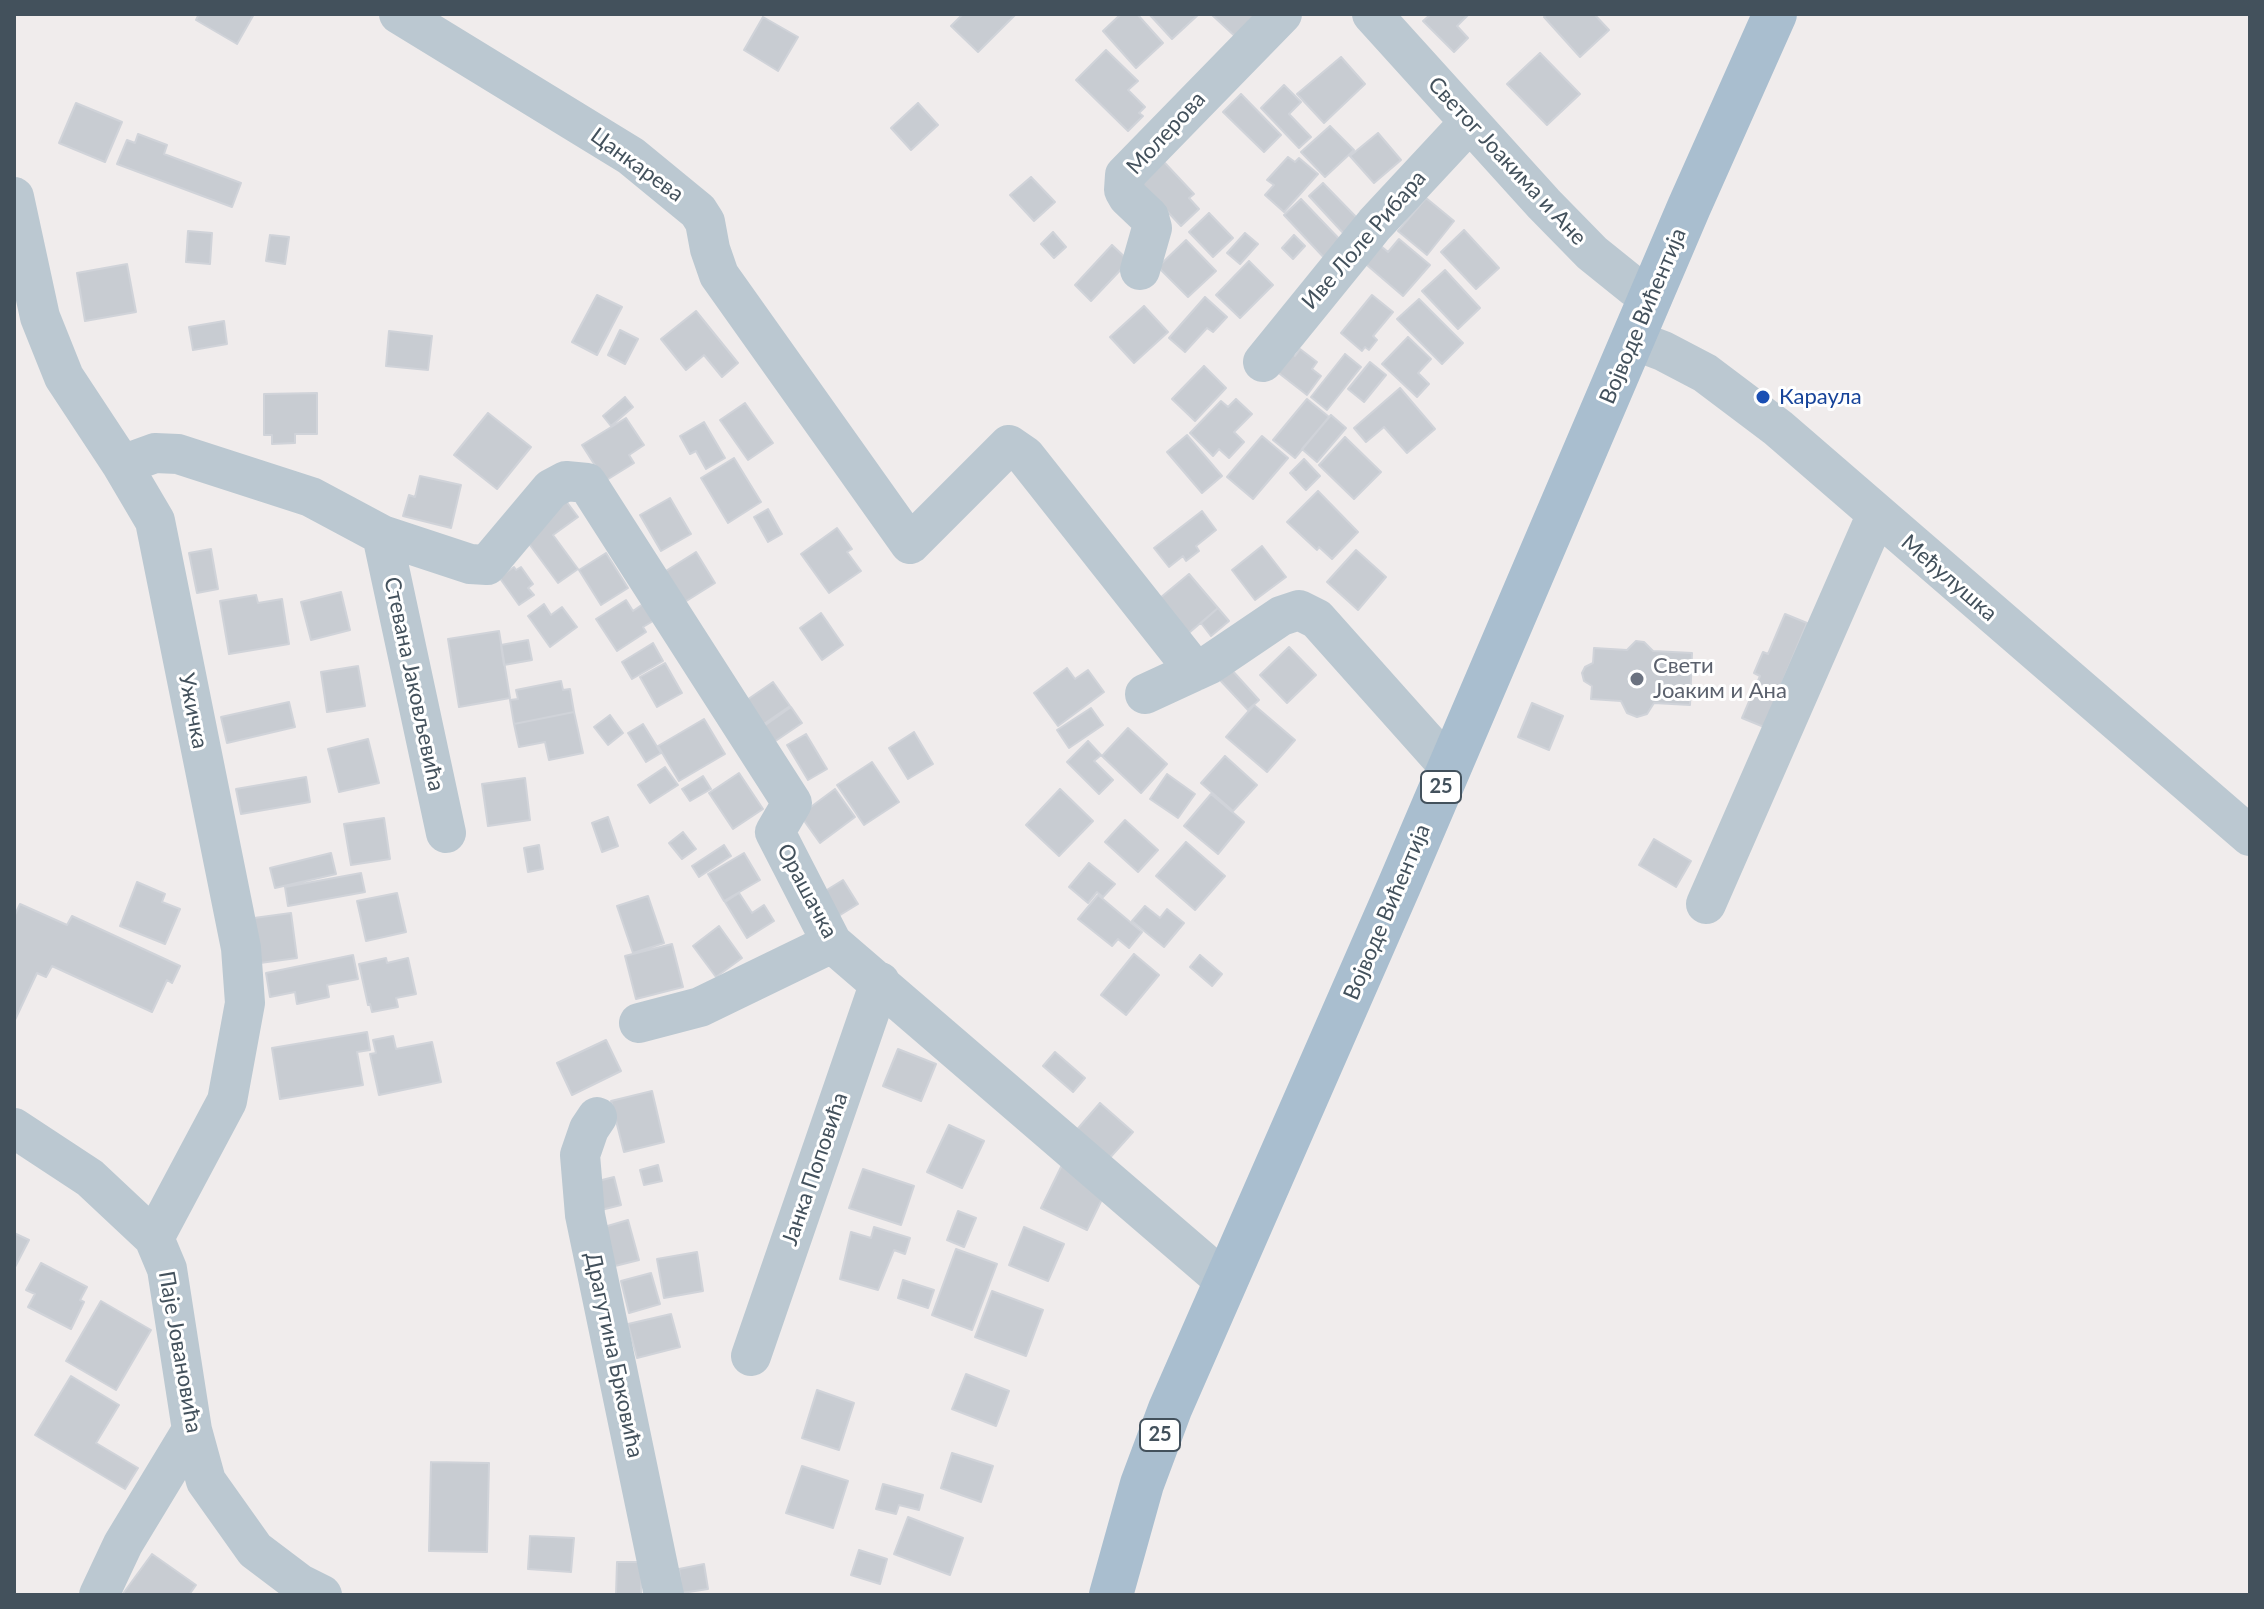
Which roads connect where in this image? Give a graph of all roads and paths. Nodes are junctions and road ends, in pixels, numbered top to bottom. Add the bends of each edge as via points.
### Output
1 (399, 14) edge
2 (443, 14) edge
3 (1282, 14) edge
4 (1372, 14) edge
5 (1775, 14) edge
6 (541, 81) dead end
7 (1469, 123) junction
8 (14, 197) edge
9 (1140, 270) dead end
10 (1652, 298) junction
11 (1634, 340) junction
12 (1263, 362) dead end
13 (122, 465) junction
14 (1876, 516) junction
15 (382, 535) junction
16 (1195, 671) junction
17 (1145, 694) dead end
18 (1450, 768) junction
19 (446, 833) dead end
20 (2250, 836) edge
21 (1706, 904) dead end
22 (832, 943) junction
23 (880, 982) junction
24 (639, 1023) dead end
25 (597, 1117) dead end
26 (14, 1128) edge
27 (154, 1238) junction
28 (1226, 1282) junction
29 (751, 1356) dead end
30 (192, 1430) junction
31 (99, 1595) edge
32 (322, 1595) edge
33 (664, 1595) edge
34 (1111, 1595) edge

1 - 16 street, Цанкарева via 631,156 698,211 719,275 910,544 1009,445 1025,456
2 - 6 street
3 - 9 street, Молерова via 1125,175 1124,190 1149,217 1152,228
4 - 7 street, Светог Јоакима и Ане
5 - 10 main road, Војводе Вићентија / 25
7 - 10 street, Светог Јоакима и Ане via 1592,253
7 - 12 street, Иве Лоле Рибара via 1375,224
8 - 13 street, Ужичка via 40,317 64,377
10 - 11 main road, Војводе Вићентија / 25
11 - 14 street, Међулушка via 1718,383 1778,428
11 - 18 main road, Војводе Вићентија / 25
13 - 15 street via 155,453 178,454 311,497
13 - 27 street, Ужичка via 155,521 241,948 245,1003 227,1101
14 - 20 street, Међулушка
14 - 21 street
15 - 19 street, Стевана Јаковљевића
15 - 22 street, Орашачка via 487,565 551,489 566,481 587,483 792,803 775,832
16 - 17 street
16 - 18 street via 1281,616 1299,610 1309,613
18 - 28 main road, Војводе Вићентија / 25
22 - 23 street, Орашачка
22 - 24 street via 700,1007
23 - 28 street, Орашачка
23 - 29 street, Јанка Поповића
25 - 33 street, Драгутина Брковића via 580,1155 585,1215
26 - 27 street, Паје Јовановића via 90,1178
27 - 30 street, Паје Јовановића via 167,1269
28 - 34 main road, Војводе Вићентија / 25 via 1153,1452
30 - 31 street via 123,1544
30 - 32 street, Паје Јовановића via 206,1481 255,1550

